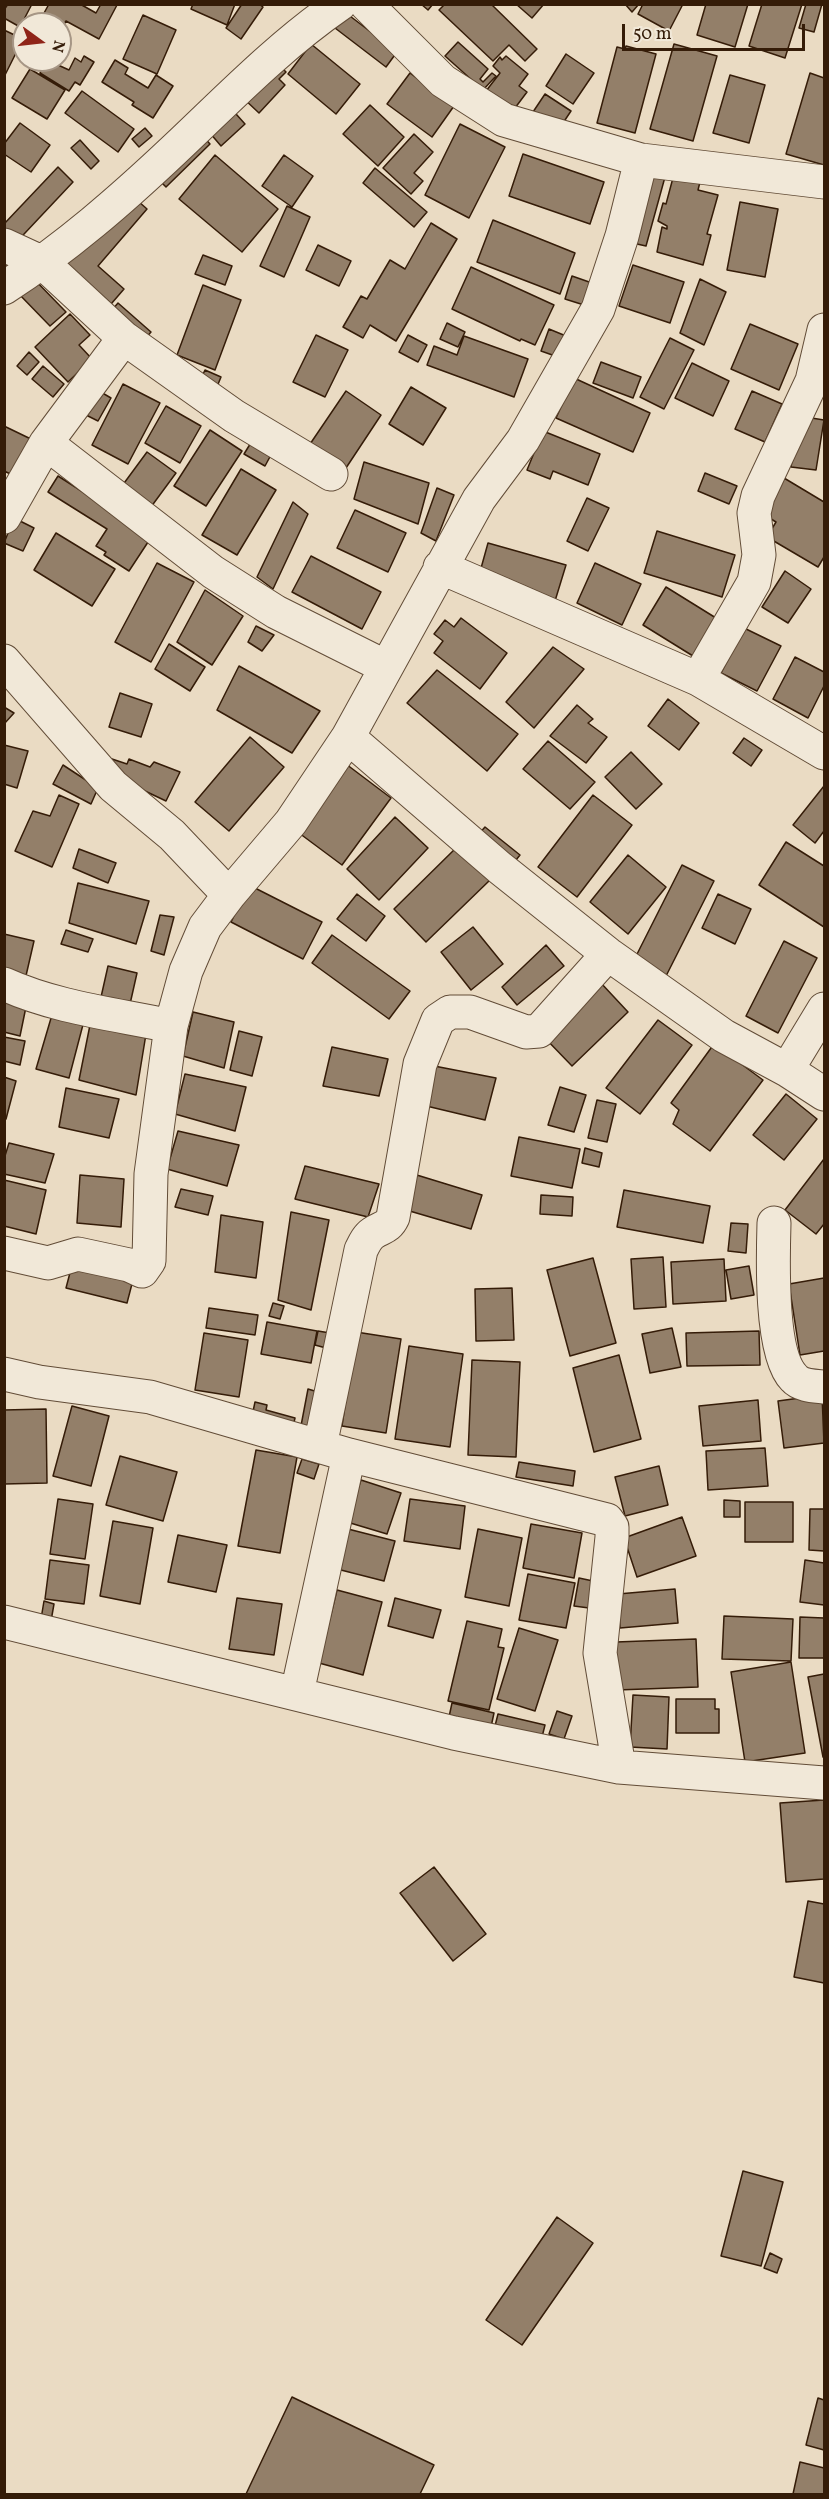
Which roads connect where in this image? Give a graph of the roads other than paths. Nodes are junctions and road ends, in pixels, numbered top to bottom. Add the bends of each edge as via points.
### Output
1 (340, 4) edge
2 (366, 4) edge
3 (641, 160) junction
4 (825, 182) edge
5 (4, 245) edge
6 (43, 263) junction
7 (4, 288) edge
8 (825, 330) edge
9 (124, 338) junction
10 (46, 443) junction
11 (331, 474) dead end
12 (4, 517) edge
13 (440, 567) junction
14 (4, 661) edge
15 (386, 667) junction
16 (698, 679) junction
17 (348, 737) junction
18 (825, 753) edge
19 (229, 895) junction
20 (608, 954) junction
21 (4, 984) edge
22 (825, 1009) edge
23 (171, 1026) junction
24 (787, 1070) junction
25 (825, 1094) edge
26 (774, 1223) dead end
27 (4, 1253) edge
28 (4, 1374) edge
29 (825, 1387) edge
30 (334, 1451) junction
31 (4, 1622) edge
32 (297, 1693) junction
33 (619, 1767) junction
34 (825, 1783) edge

1 - 6 street via 312,23 114,205
2 - 3 street via 443,81 504,120
3 - 4 street
3 - 13 street via 598,309 524,440 479,499
5 - 6 street
6 - 7 street
6 - 9 street
8 - 16 street via 812,381 758,496 754,513 759,555 754,582
9 - 10 street
9 - 11 street via 234,416
10 - 12 street
10 - 15 street via 213,572 276,612
13 - 15 street
13 - 16 street
14 - 19 street via 114,786 172,835
15 - 17 street
16 - 18 street
17 - 19 street via 291,822
17 - 20 street via 500,868
19 - 23 street via 205,927 186,971
20 - 24 street via 724,1036
20 - 30 street via 539,1031 526,1032 470,1012 450,1012 438,1020 420,1064 393,1217 386,1227 374,1232 361,1250
21 - 23 street via 59,1004
22 - 24 street
23 - 27 street via 151,1174 149,1261 142,1271 78,1254 48,1263
24 - 25 street
26 - 29 street via 772,1278 788,1369 794,1379
28 - 30 street via 150,1397
30 - 32 street
30 - 33 street via 607,1520 612,1537 600,1653
31 - 32 street
32 - 33 street via 454,1733
33 - 34 street

